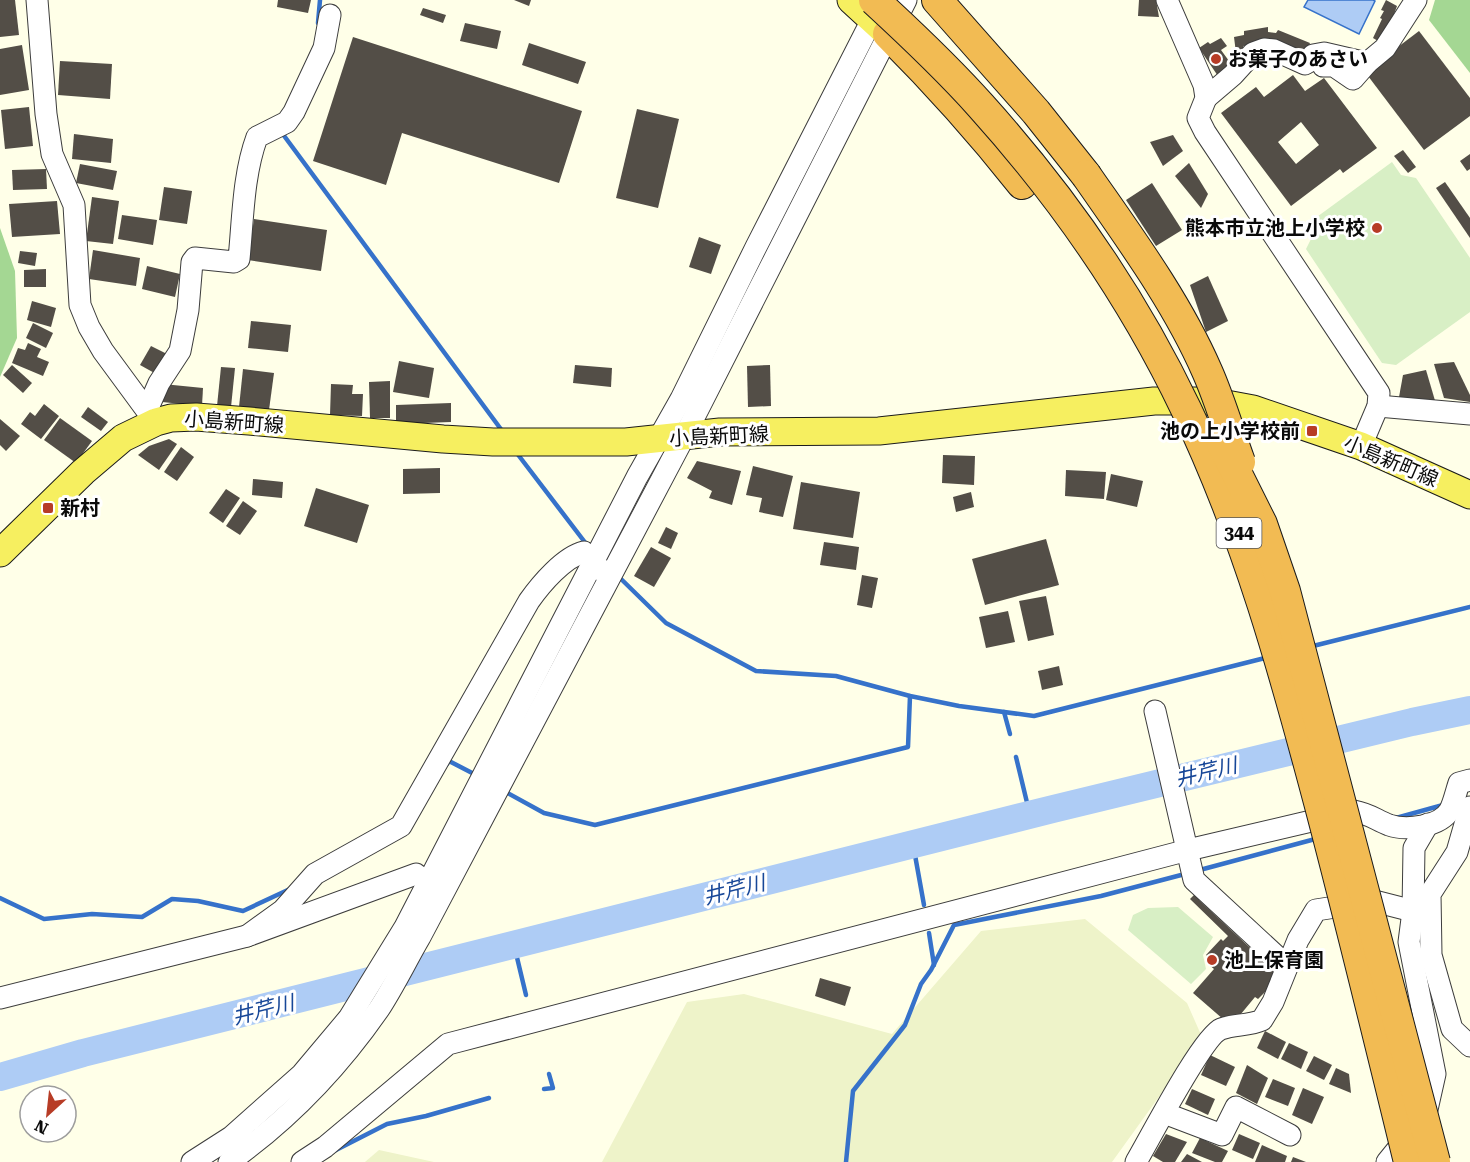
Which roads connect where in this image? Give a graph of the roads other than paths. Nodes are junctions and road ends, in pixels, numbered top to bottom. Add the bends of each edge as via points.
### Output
1 (37, 0) edge
2 (851, 0) edge
3 (899, 0) edge
4 (906, 0) edge
5 (937, 0) edge
6 (1167, 0) edge
7 (1416, 0) edge
8 (879, 13) edge
9 (330, 15) dead end
10 (1367, 63) junction
11 (1323, 66) dead end
12 (1206, 98) junction
13 (1378, 406) junction
14 (1470, 414) edge
15 (151, 416) junction
16 (684, 436) junction
17 (657, 439) junction
18 (1361, 446) junction
19 (1470, 495) edge
20 (1250, 526) junction
21 (0, 553) edge
22 (593, 562) junction
23 (609, 579) junction
24 (1155, 711) dead end
25 (1470, 780) edge
26 (1469, 813) edge
27 (1428, 824) junction
28 (1464, 853) edge
29 (1189, 856) junction
30 (416, 874) dead end
31 (1413, 911) junction
32 (247, 936) junction
33 (1287, 966) junction
34 (0, 998) edge
35 (1470, 1046) edge
36 (1164, 1113) junction
37 (1290, 1135) dead end
38 (192, 1162) edge
39 (229, 1162) edge
40 (302, 1162) edge
41 (1136, 1162) edge
42 (1387, 1162) edge
43 (1409, 1162) edge
44 (1435, 1162) edge

1 - 15 street via 52,154 74,206 80,305 104,351
2 - 8 main road
3 - 20 highway, 344, bridge via 992,94 1064,182 1144,300 1179,359
4 - 8 street
5 - 20 highway, bridge via 1086,175 1168,298 1207,371
6 - 12 street via 1193,57
7 - 10 street via 1385,48
8 - 16 street
8 - 17 street
8 - 20 highway, bridge via 1022,184 1102,298
8 - 20 highway, 344, bridge via 941,64 981,105 1091,246 1132,309
9 - 15 street via 324,48 294,112 287,122 257,137 252,150 238,259 234,262 195,258 192,262 180,351 159,383
10 - 11 street via 1353,79 1334,66
10 - 12 street via 1324,53 1313,55 1305,64 1264,49 1253,53
12 - 13 street via 1198,118 1205,132 1379,393
13 - 14 street
13 - 18 street
15 - 17 main road, 小島新町線 via 493,442
15 - 21 main road, 小島新町線 via 83,472
16 - 17 main road, 小島新町線
16 - 18 main road, 小島新町線 via 720,432 879,431 1154,401 1210,400 1253,409
16 - 23 street
17 - 22 street
18 - 19 main road, 小島新町線
20 - 43 highway, 344, bridge via 1262,597 1295,710
20 - 44 highway, 344, bridge via 1285,591
22 - 23 street
22 - 32 street via 584,552 576,554 543,582 529,600 401,826 315,874 283,910
22 - 38 street via 437,869 349,1018 302,1074 231,1137
23 - 39 street via 379,1008 326,1077
24 - 29 street
25 - 27 street via 1460,783 1449,811
26 - 28 street
27 - 29 street via 1403,828 1354,811
27 - 31 street via 1414,848
28 - 35 street via 1431,894 1431,955 1452,1029
29 - 33 street
29 - 40 street via 448,1044
30 - 32 street
31 - 33 street via 1374,901 1316,910
31 - 42 street via 1409,942 1435,1074 1426,1114
32 - 34 street
33 - 36 street via 1262,1020 1220,1029 1211,1036
36 - 37 street via 1222,1135 1236,1107
36 - 41 street

